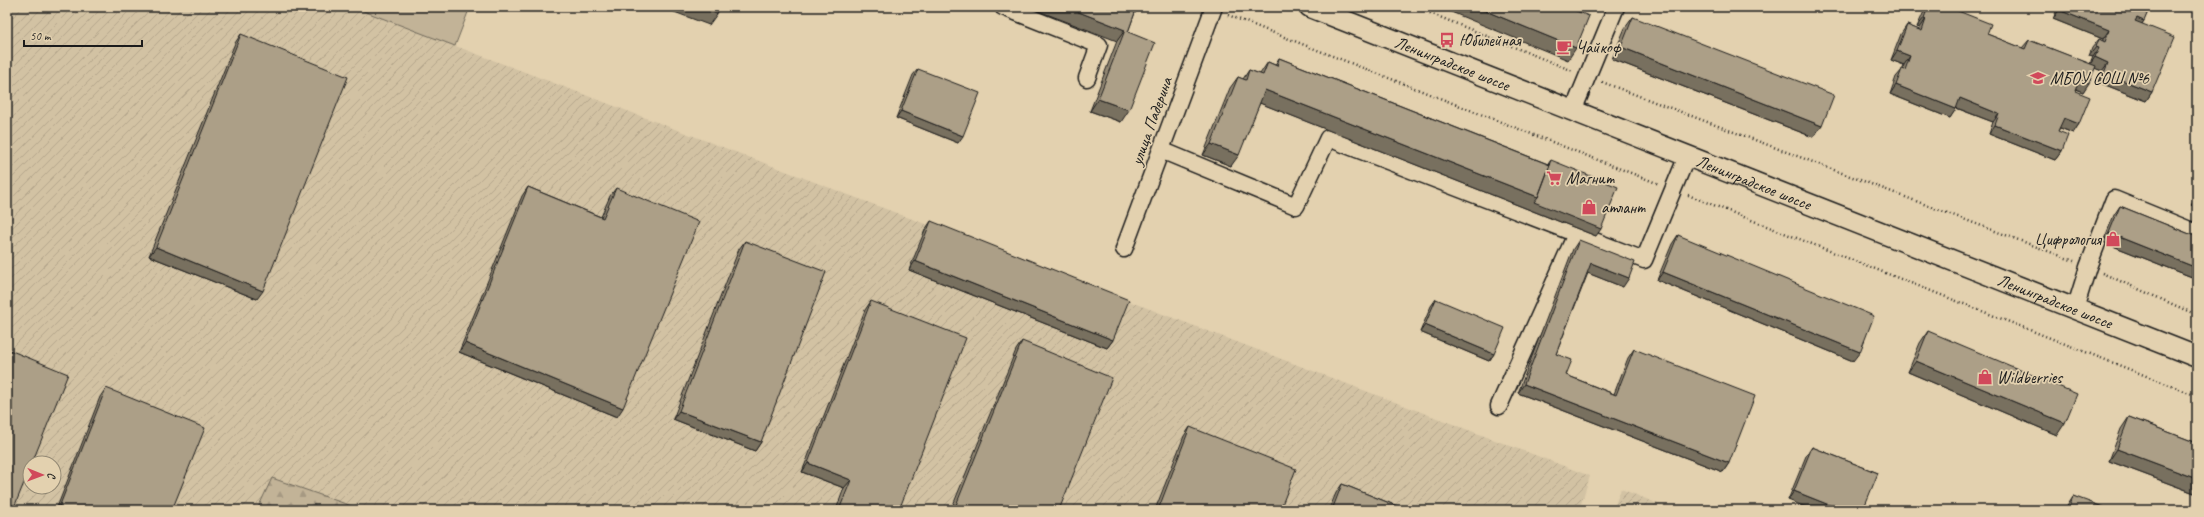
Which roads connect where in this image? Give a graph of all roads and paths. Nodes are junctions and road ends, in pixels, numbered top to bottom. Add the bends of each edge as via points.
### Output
1 (1003, 7) edge
2 (1310, 7) edge
3 (1415, 7) edge
4 (1616, 7) edge
5 (1214, 8) edge
6 (1586, 76) junction
7 (1087, 78) dead end
8 (1573, 111) junction
9 (1161, 150) junction
10 (1687, 156) junction
11 (1672, 189) junction
12 (2197, 233) edge
13 (1576, 234) junction
14 (1124, 249) dead end
15 (2088, 267) junction
16 (2075, 309) junction
17 (2197, 315) edge
18 (2197, 357) edge
19 (2197, 396) edge
20 (1499, 406) dead end

1 - 7 street via 1099,45
2 - 8 main road, Ленинградское шоссе
3 - 6 path
4 - 6 street
5 - 9 street, улица Падерина
5 - 11 path
6 - 8 street
6 - 15 path
8 - 10 main road, Ленинградское шоссе
9 - 13 street via 1296,206 1328,138
9 - 14 street, улица Падерина
10 - 11 street
10 - 16 main road, Ленинградское шоссе
11 - 13 street via 1644,260
11 - 19 path
12 - 15 street via 2114,198
13 - 20 street
15 - 16 street
15 - 17 path
16 - 18 main road, Ленинградское шоссе

